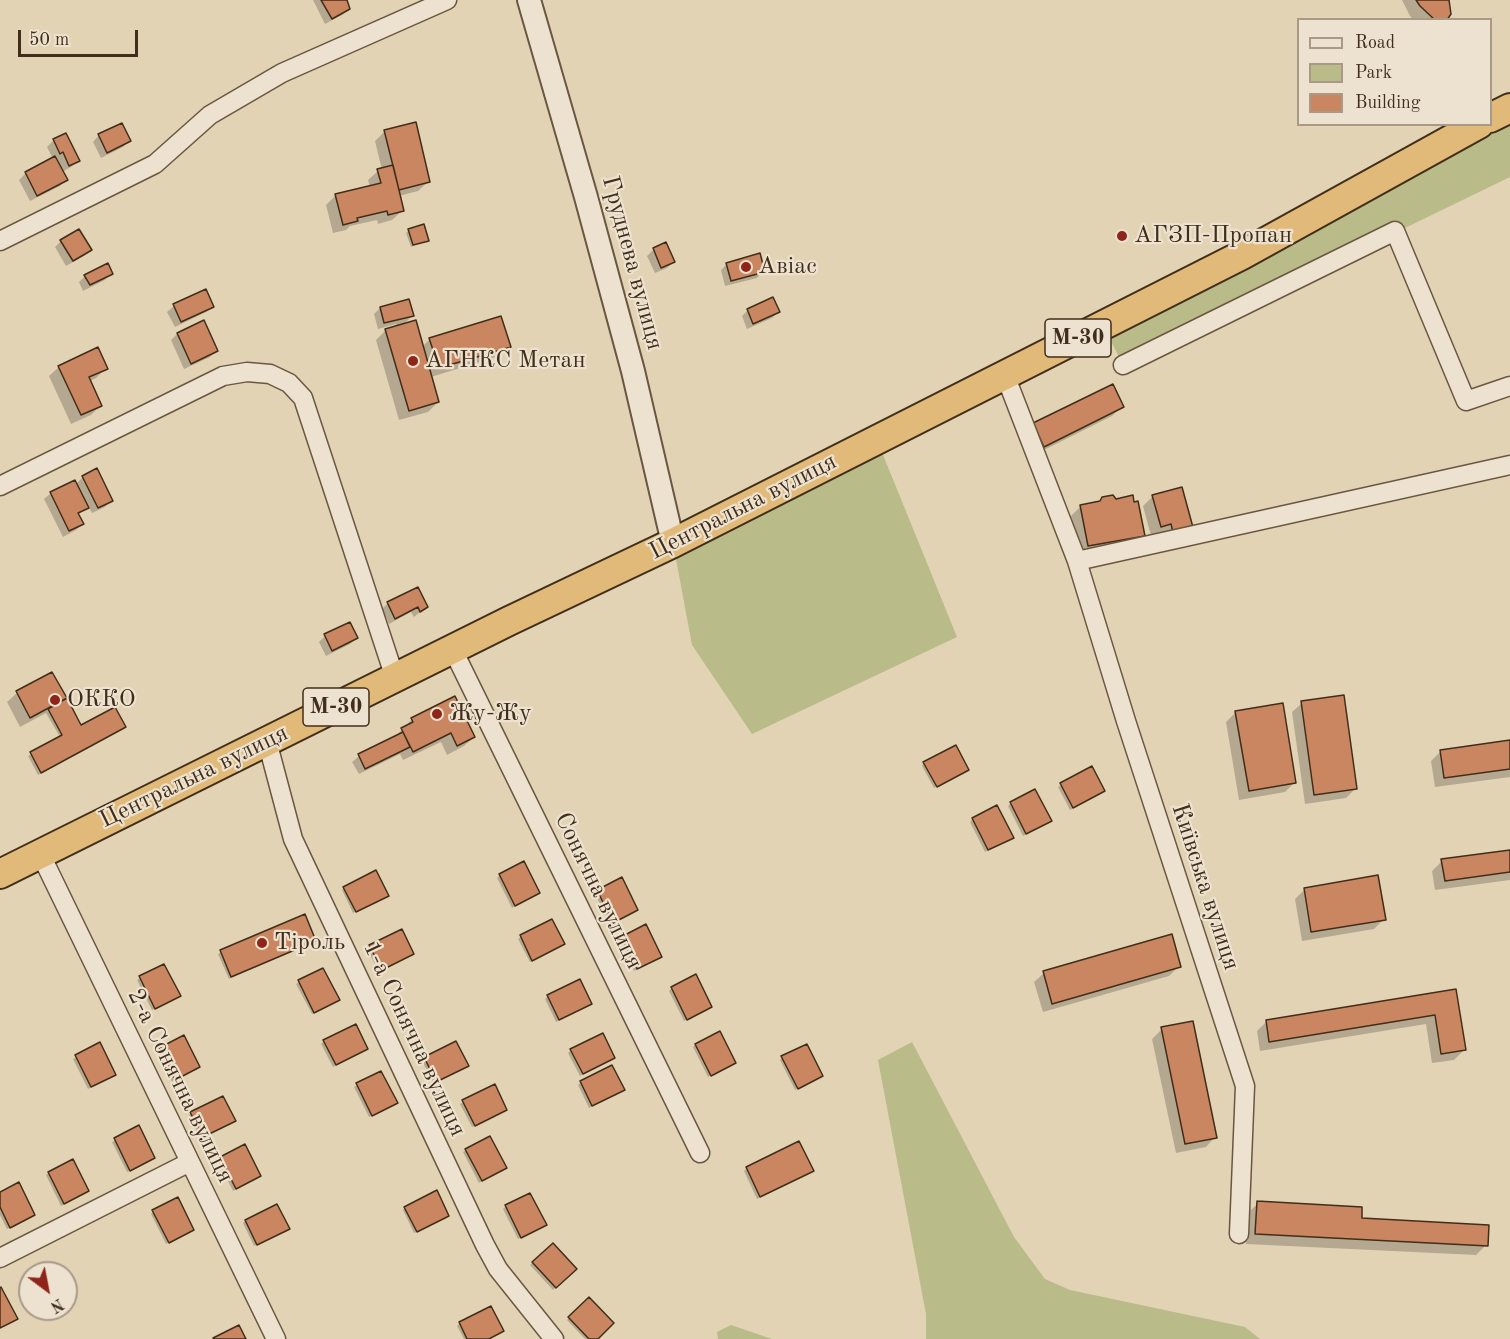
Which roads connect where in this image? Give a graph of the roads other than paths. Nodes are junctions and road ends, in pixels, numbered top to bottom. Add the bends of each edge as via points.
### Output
1 (447, 0) edge
2 (529, 0) edge
3 (1510, 108) edge
4 (1492, 117) edge
5 (1475, 126) edge
6 (0, 242) edge
7 (1123, 365) dead end
8 (1005, 375) junction
9 (1510, 386) edge
10 (1510, 465) edge
11 (0, 486) edge
12 (673, 543) junction
13 (1077, 561) junction
14 (453, 650) junction
15 (395, 678) junction
16 (267, 741) junction
17 (40, 853) junction
18 (0, 874) edge
19 (700, 1153) dead end
20 (190, 1162) junction
21 (1239, 1234) dead end
22 (0, 1258) edge
23 (276, 1339) edge
24 (554, 1339) edge

1 - 6 street via 282,73 210,115 155,164
2 - 12 street, Груднева вулиця via 630,360
3 - 4 highway
5 - 8 highway, Центральна вулиця / М-30 via 1242,255
7 - 9 street via 1395,231 1466,401
8 - 12 highway, Центральна вулиця / М-30
8 - 13 street, Київська вулиця
10 - 13 street
11 - 15 street via 223,376 270,374 289,383 303,398
12 - 14 highway, Центральна вулиця / М-30
13 - 21 street, Київська вулиця via 1245,1086
14 - 15 highway, Центральна вулиця / М-30
14 - 19 street, Сонячна вулиця
15 - 16 highway, Центральна вулиця / М-30
16 - 17 highway, Центральна вулиця / М-30
16 - 24 street, 1-а Сонячна вулиця via 293,839 485,1245 498,1269
17 - 18 highway, Центральна вулиця / М-30
17 - 20 street, 2-а Сонячна вулиця
20 - 22 street
20 - 23 street, 2-а Сонячна вулиця

